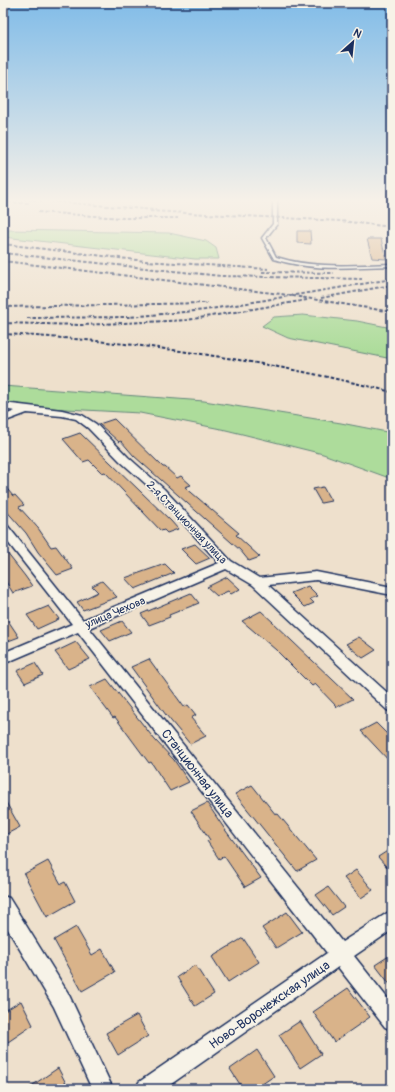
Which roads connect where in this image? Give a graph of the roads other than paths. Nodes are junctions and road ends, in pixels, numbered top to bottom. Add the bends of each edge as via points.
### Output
1 (271, 250) edge
2 (392, 265) edge
3 (3, 406) edge
4 (26, 410) junction
5 (3, 419) edge
6 (3, 528) edge
7 (226, 564) junction
8 (257, 582) junction
9 (392, 591) edge
10 (81, 626) junction
11 (3, 659) edge
12 (392, 706) edge
13 (3, 904) edge
14 (392, 919) edge
15 (341, 953) junction
16 (392, 1020) edge
17 (103, 1089) edge
18 (146, 1089) edge

1 - 2 lane via 275,258 306,266
3 - 4 street, 2-я Станционная улица
4 - 5 street
4 - 7 street, 2-я Станционная улица via 79,417 92,426 160,491
6 - 10 street, Станционная улица
7 - 8 street, 2-я Станционная улица
7 - 10 street, улица Чехова
8 - 9 street via 316,576
8 - 12 street, 2-я Станционная улица
10 - 11 street, улица Чехова
10 - 15 street, Станционная улица
13 - 17 street via 61,1000
14 - 15 street, Ново-Воронежская улица
15 - 16 street, Станционная улица
15 - 18 street, Ново-Воронежская улица

